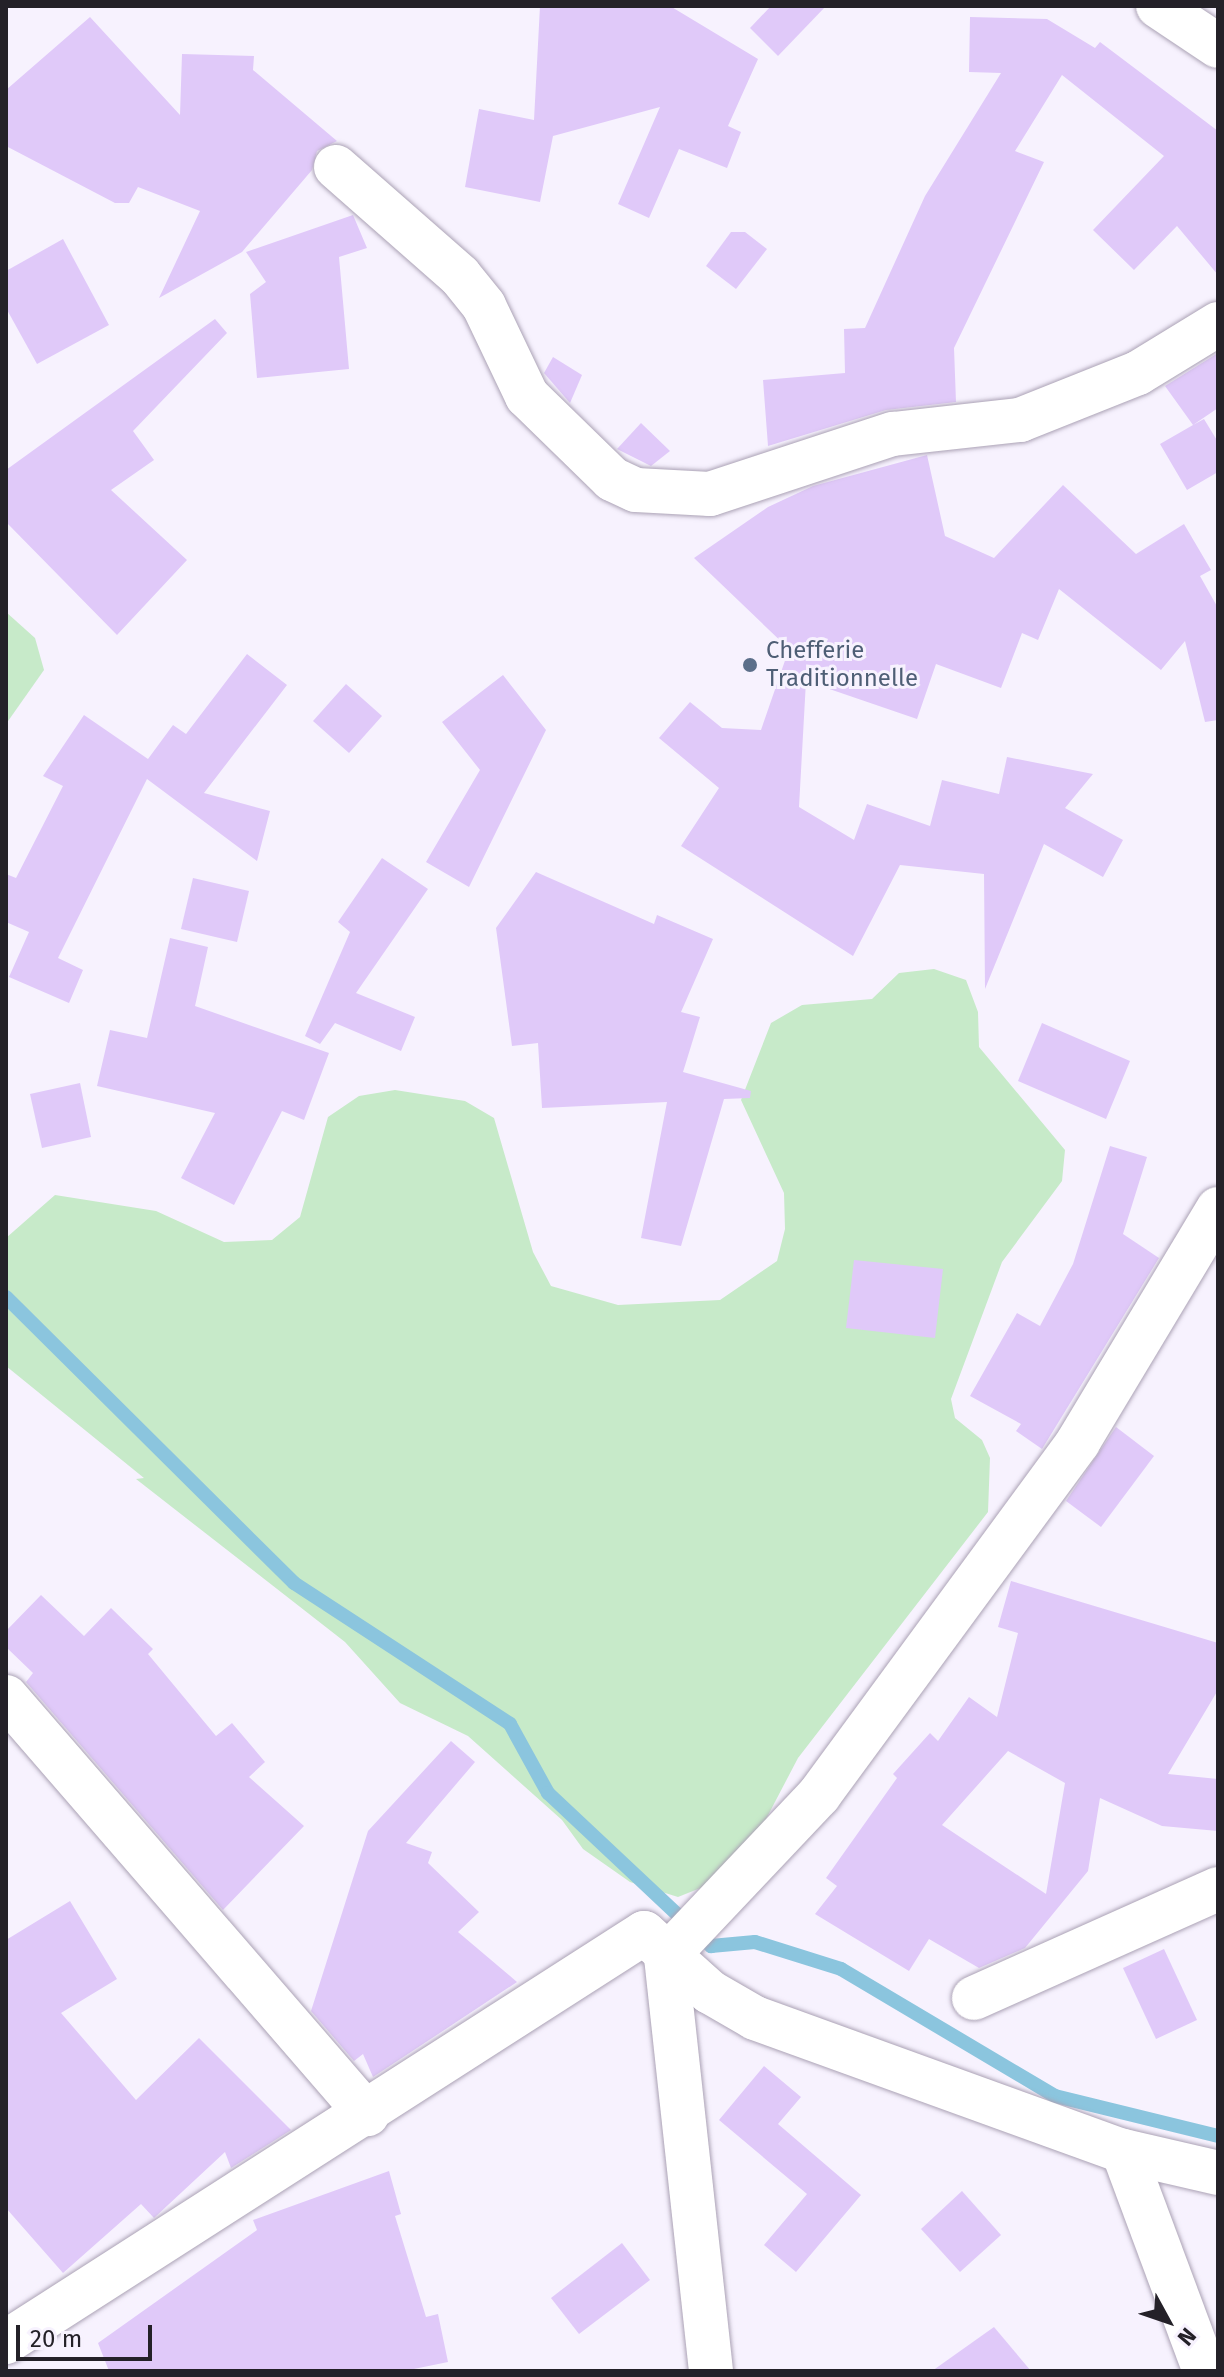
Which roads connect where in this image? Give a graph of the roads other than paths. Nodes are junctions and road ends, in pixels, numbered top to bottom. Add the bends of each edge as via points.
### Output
1 (1158, 6) edge
2 (1218, 46) edge
3 (336, 167) dead end
4 (1218, 324) edge
5 (1218, 1209) edge
6 (6, 1697) edge
7 (1218, 1889) edge
8 (666, 1957) junction
9 (974, 1998) dead end
10 (367, 2114) junction
11 (1123, 2151) junction
12 (1218, 2173) edge
13 (6, 2342) edge
14 (711, 2371) edge
15 (1205, 2371) edge

1 - 2 street
3 - 4 street via 460,276 484,306 527,396 612,479 636,490 710,494 893,434 1020,420 1138,373
5 - 8 street via 1078,1442 819,1795
6 - 10 street
7 - 9 street
8 - 10 street via 644,1933
8 - 11 street via 755,2018
8 - 14 street
10 - 13 street
11 - 12 street
11 - 15 street

